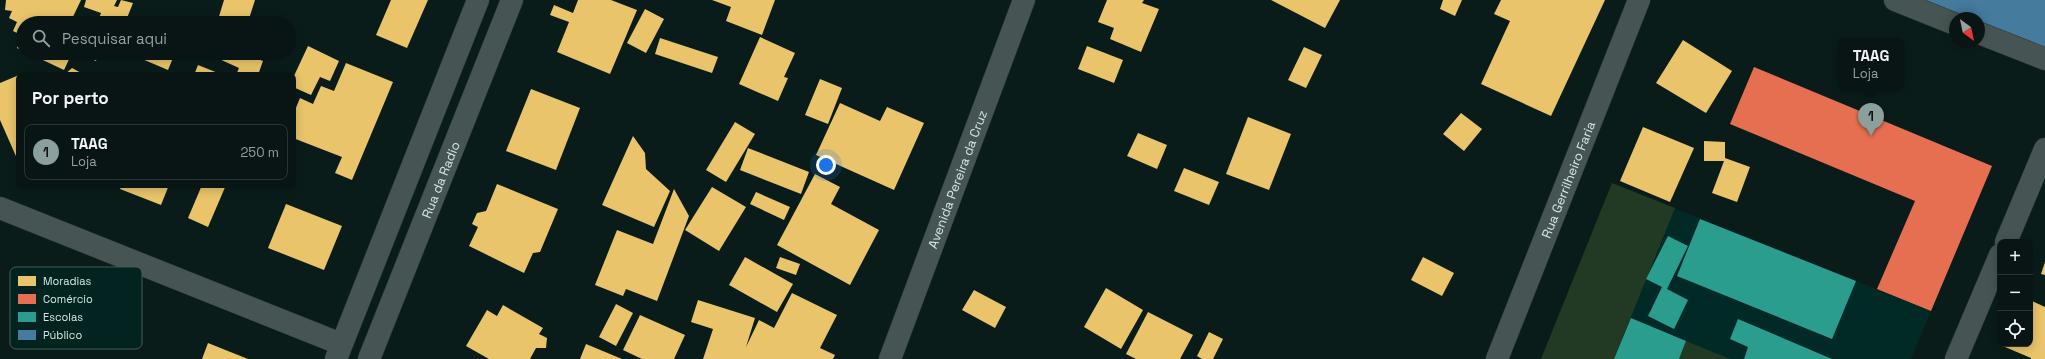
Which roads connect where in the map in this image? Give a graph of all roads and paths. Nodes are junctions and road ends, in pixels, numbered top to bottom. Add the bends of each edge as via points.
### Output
1 (478, 0) edge
2 (512, 0) edge
3 (1024, 0) edge
4 (1639, 0) edge
5 (1896, 0) edge
6 (1949, 22) edge
7 (1985, 35) edge
8 (2045, 60) edge
9 (2045, 149) edge
10 (0, 208) edge
11 (2007, 239) edge
12 (1997, 262) edge
13 (140, 267) edge
14 (142, 268) edge
15 (339, 351) edge
16 (373, 358) edge
17 (890, 359) edge
18 (1497, 359) edge
19 (1956, 359) edge

1 - 15 street
2 - 16 street, Rua da Radio
3 - 17 street, Avenida Pereira da Cruz
4 - 18 street, Rua Gerrilheiro Faria
5 - 6 street
7 - 8 street
9 - 11 street
10 - 13 street
12 - 19 street
14 - 15 street

